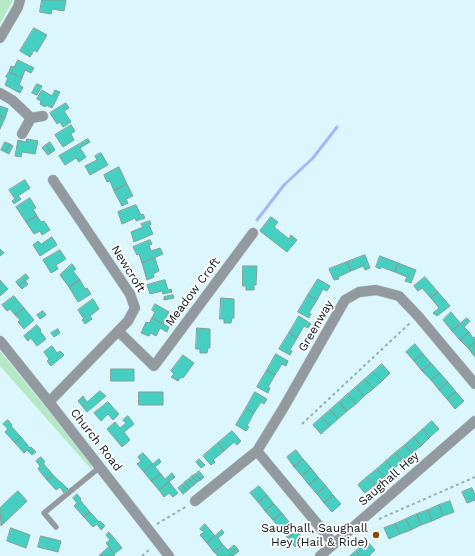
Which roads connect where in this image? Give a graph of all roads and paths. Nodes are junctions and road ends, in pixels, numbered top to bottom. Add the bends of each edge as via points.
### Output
1 (20, 0) edge
2 (0, 38) edge
3 (0, 93) edge
4 (43, 116) dead end
5 (31, 118) junction
6 (22, 134) dead end
7 (53, 180) dead end
8 (254, 233) dead end
9 (418, 316) junction
10 (118, 331) junction
11 (0, 341) edge
12 (475, 384) edge
13 (49, 402) junction
14 (475, 421) edge
15 (302, 424) dead end
16 (257, 451) junction
17 (100, 467) junction
18 (475, 477) edge
19 (195, 501) joint
20 (374, 521) dead end
21 (56, 527) dead end
22 (148, 529) junction
23 (334, 544) junction
24 (169, 556) edge
25 (320, 556) edge

1 - 2 street
3 - 5 street via 12,100
4 - 5 street
5 - 6 street
7 - 10 street, Newcroft via 133,299 135,308 128,321
8 - 10 street, Meadow Croft via 153,371
9 - 12 street, Greenway
9 - 15 path
9 - 16 street, Greenway via 399,296 376,290 359,292 345,300
10 - 13 street, Newcroft
11 - 13 street, Church Road
13 - 17 street, Church Road
14 - 23 street, Saughall Hey
16 - 19 street, Greenway
16 - 23 street
17 - 21 lane via 44,513
17 - 22 street, Church Road
18 - 20 path
19 - 22 path
22 - 24 street, Church Road
23 - 25 street, Saughall Hey

